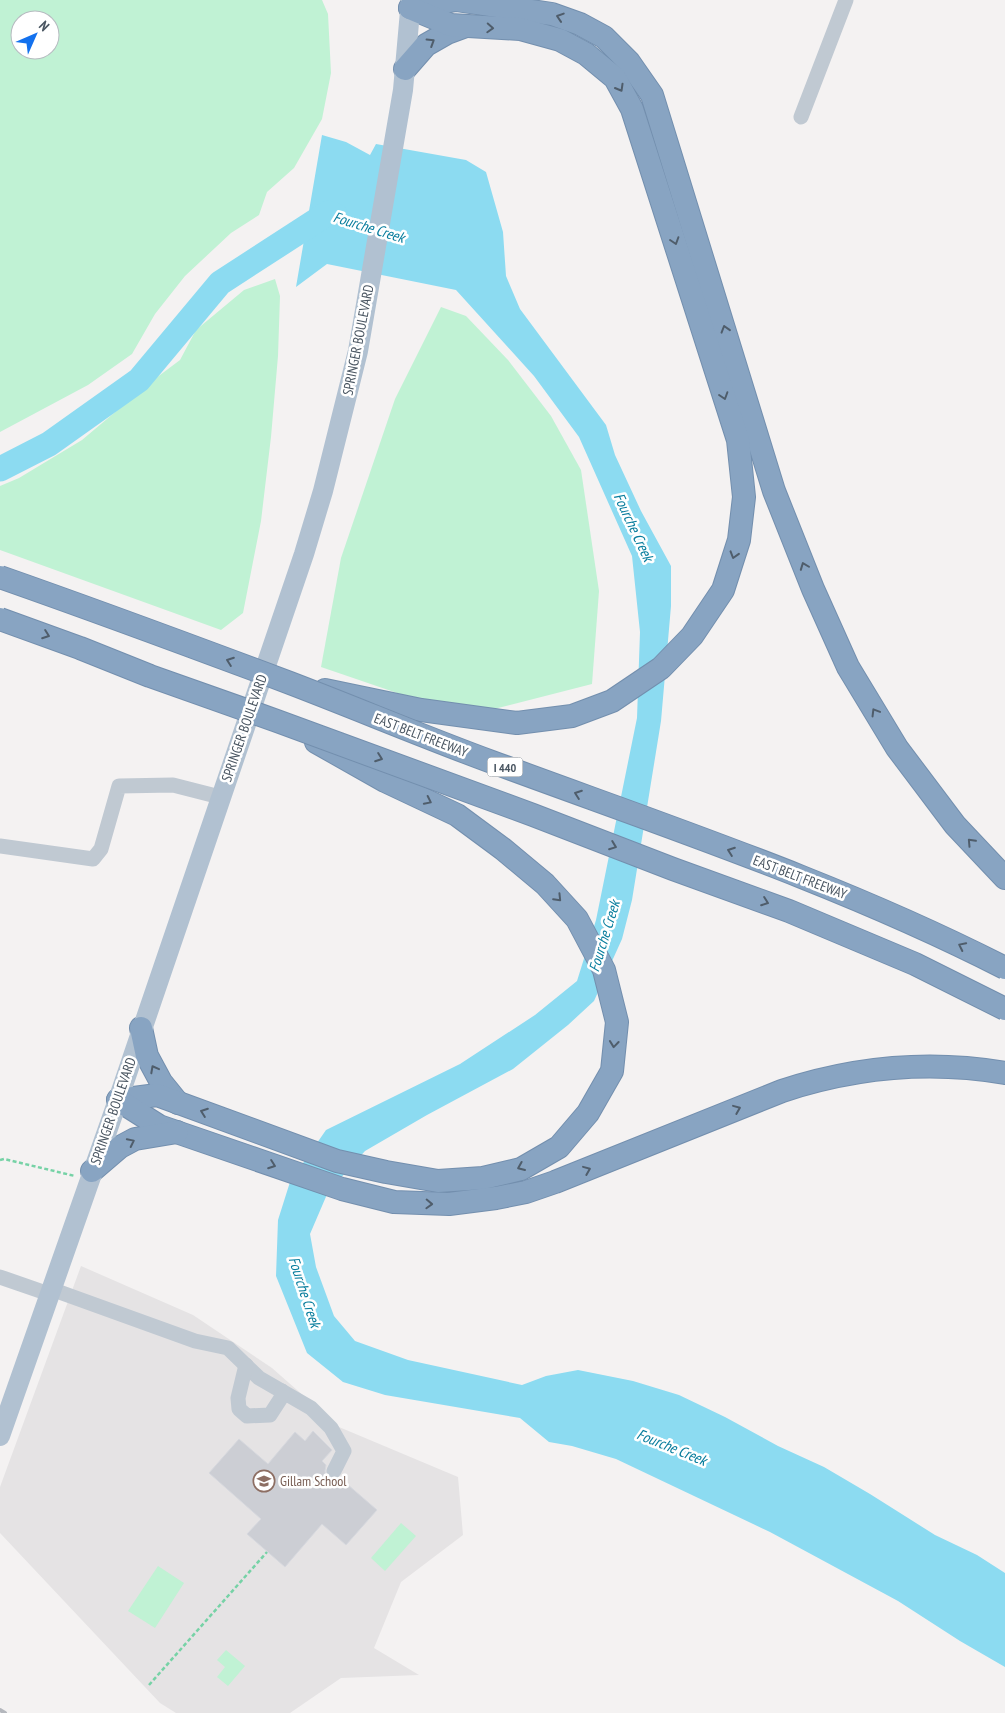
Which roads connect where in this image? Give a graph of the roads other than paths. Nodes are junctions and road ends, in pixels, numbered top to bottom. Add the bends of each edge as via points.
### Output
1 (846, 0) edge
2 (480, 2) edge
3 (411, 4) edge
4 (466, 26) junction
5 (404, 79) junction
6 (801, 117) dead end
7 (0, 577) edge
8 (0, 619) edge
9 (292, 684) junction
10 (277, 720) junction
11 (220, 797) junction
12 (0, 846) edge
13 (1005, 878) edge
14 (1005, 968) edge
15 (1005, 1009) edge
16 (141, 1028) junction
17 (1005, 1073) edge
18 (118, 1100) junction
19 (179, 1103) junction
20 (179, 1132) junction
21 (90, 1175) junction
22 (0, 1277) edge
23 (50, 1292) junction
24 (246, 1365) junction
25 (282, 1391) junction
26 (0, 1436) edge
27 (334, 1471) dead end

1 - 6 street
2 - 3 highway via 456,0
13 -> 2 highway via 955,825 897,748 848,667 774,491 652,95 629,62 604,37 580,24 552,14
3 - 4 highway via 451,25
3 - 5 main road, SPRINGER BOULEVARD
5 -> 4 highway via 426,45
4 -> 9 highway, bridge via 520,30 560,40 586,54 614,78 632,109 738,440 744,497 739,540 723,590 692,636 661,668 612,701 572,716 517,723 421,710
5 - 11 main road, SPRINGER BOULEVARD via 358,351 323,491
9 -> 7 highway, EAST BELT FREEWAY / I 440, bridge
8 -> 10 highway, I 440, bridge
14 -> 9 highway, EAST BELT FREEWAY / I 440, bridge via 880,909 802,877 442,744
10 -> 15 highway, I 440, bridge via 789,911 915,964
10 -> 19 highway, bridge via 385,781 457,815 545,884 577,919 604,970 617,1022 612,1071 588,1113 558,1147 521,1169 483,1178 438,1181 337,1161
11 - 12 street via 172,785 119,786 101,849 93,859
11 - 16 main road, SPRINGER BOULEVARD
16 - 18 main road, SPRINGER BOULEVARD
19 -> 16 highway via 161,1082 147,1056
20 -> 17 highway via 342,1189 394,1202 449,1204 496,1198 548,1185 817,1080 852,1072 902,1067
18 - 19 highway via 157,1095
18 - 20 highway via 159,1126
18 - 21 main road, SPRINGER BOULEVARD
21 -> 20 highway via 120,1147 135,1139
21 - 23 main road, SPRINGER BOULEVARD
22 - 23 street
23 - 24 street via 195,1341 228,1348
23 - 26 main road, SPRINGER BOULEVARD
24 - 25 street via 259,1378
24 - 25 street via 238,1398 239,1409 247,1416 270,1415
25 - 27 street via 311,1408 331,1428 344,1451

